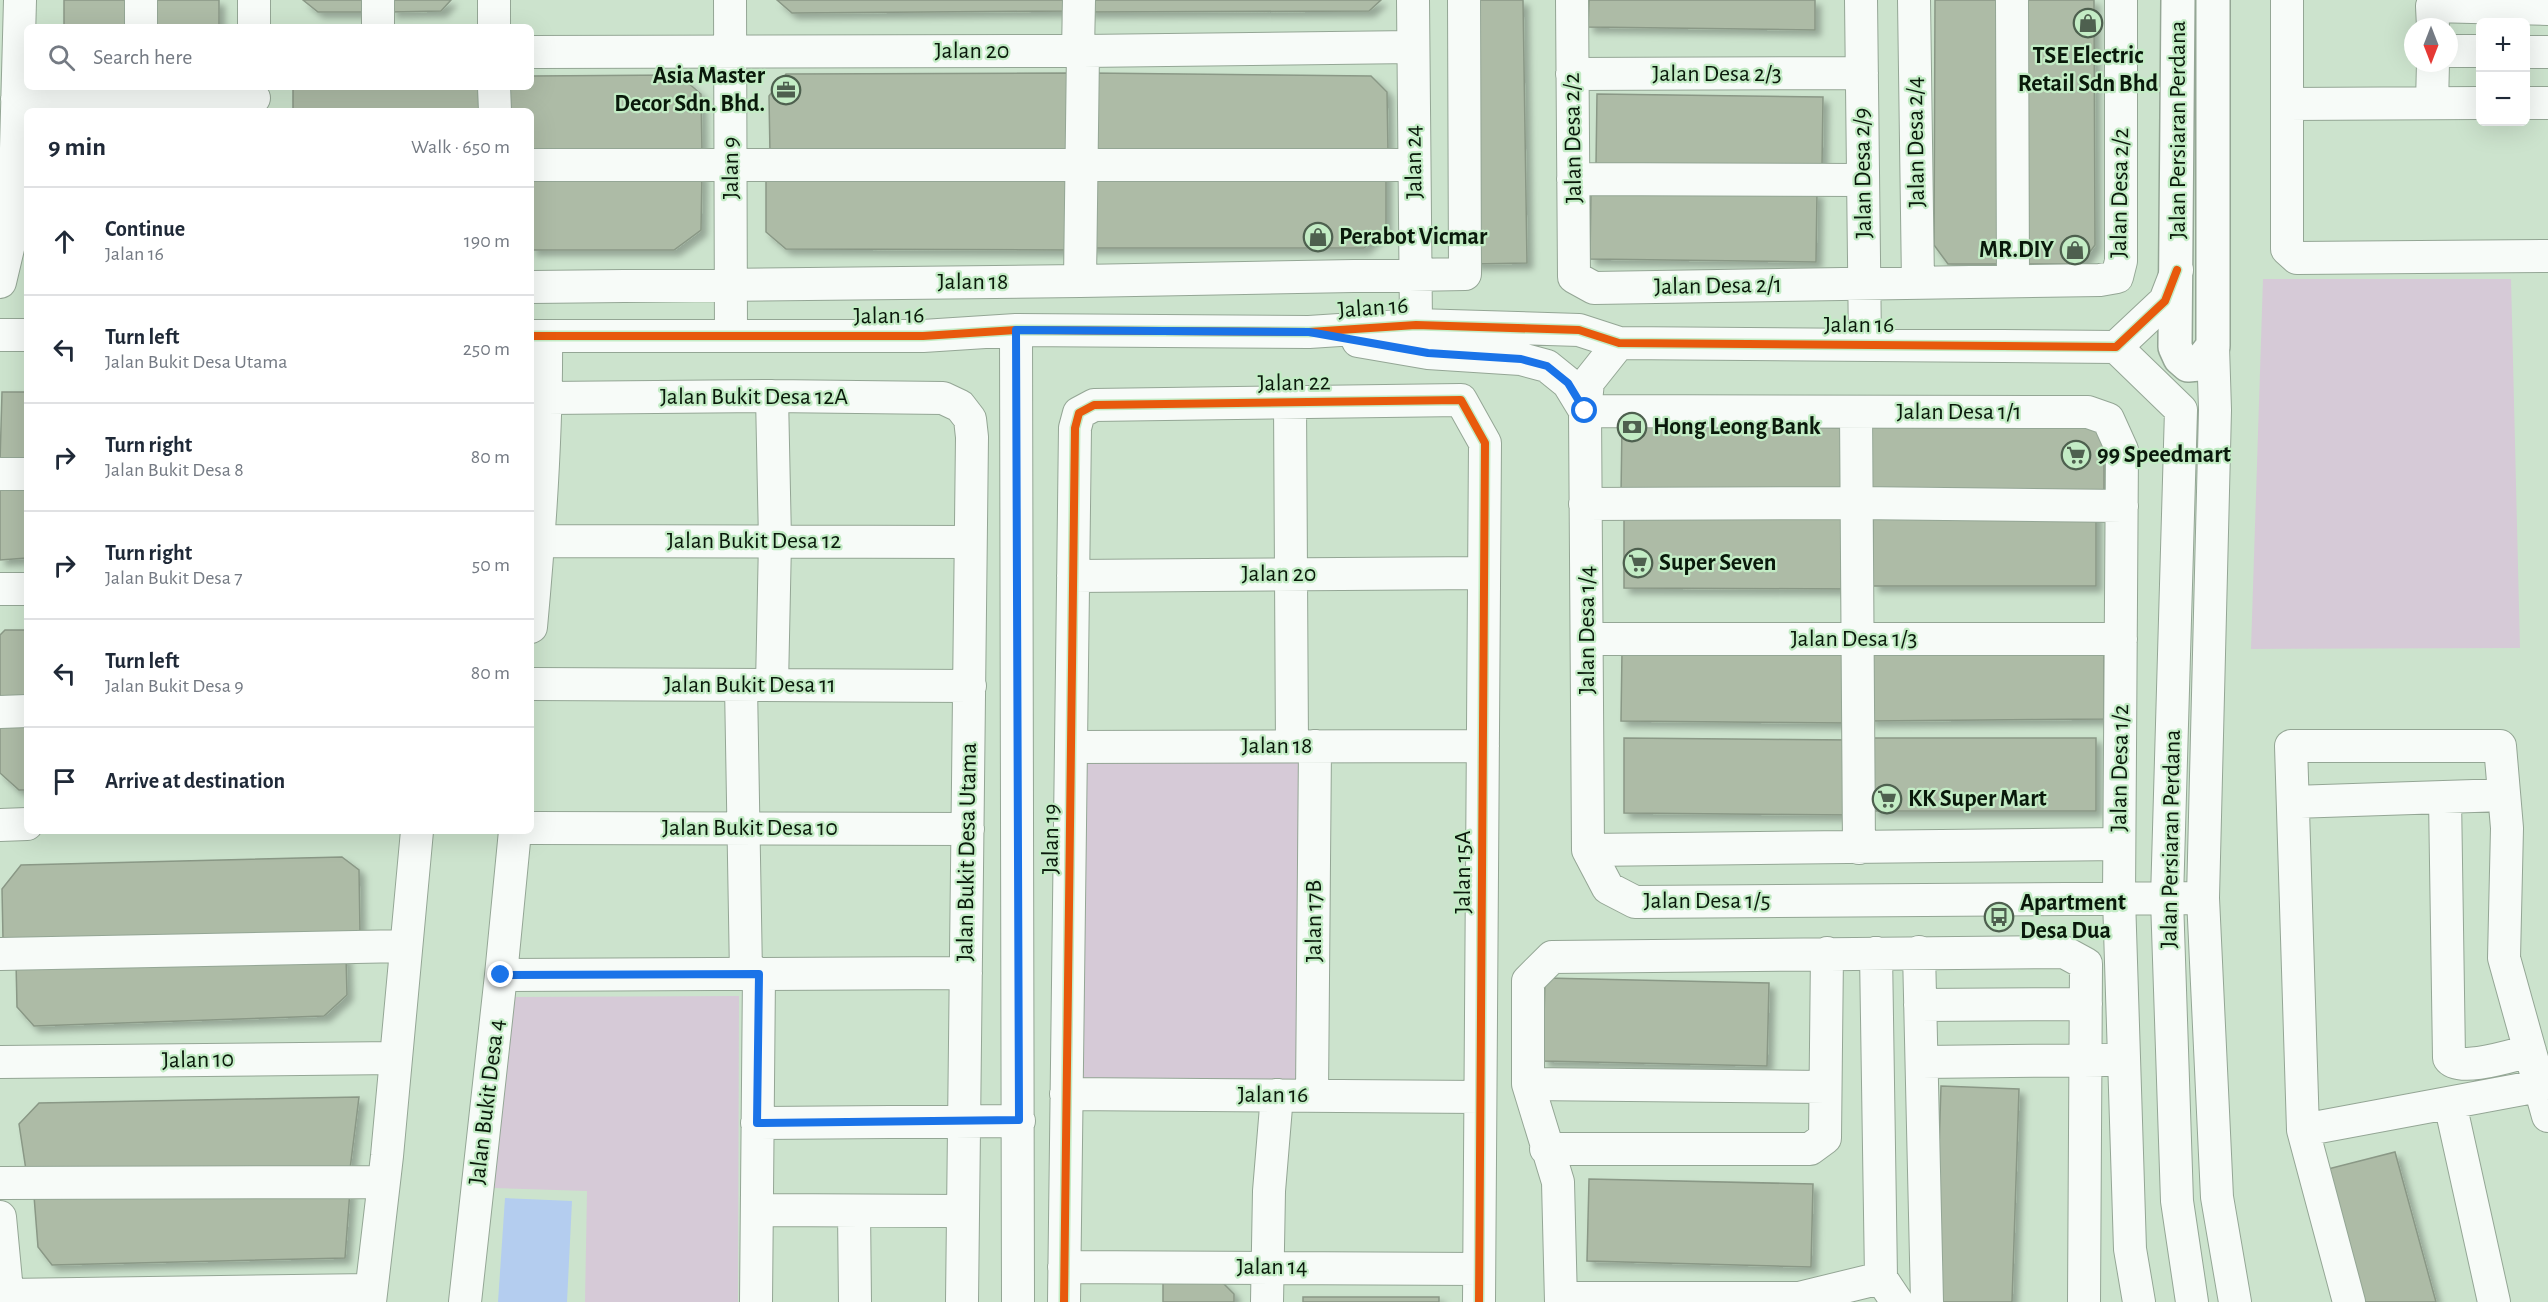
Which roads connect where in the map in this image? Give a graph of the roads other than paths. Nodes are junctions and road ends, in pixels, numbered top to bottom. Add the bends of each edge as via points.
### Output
1 (20, 0) edge
2 (141, 0) edge
3 (254, 0) edge
4 (378, 0) edge
5 (494, 0) edge
6 (730, 0) edge
7 (1079, 0) edge
8 (1413, 0) edge
9 (1464, 0) edge
10 (1572, 0) edge
11 (1861, 0) edge
12 (1914, 0) edge
13 (2012, 0) edge
14 (2121, 0) edge
15 (2178, 0) edge
16 (2212, 0) edge
17 (2287, 0) edge
18 (2548, 9) edge
19 (2433, 18) edge
20 (141, 24) edge
21 (254, 24) edge
22 (378, 24) edge
23 (494, 24) edge
24 (1413, 46) junction
25 (730, 51) junction
26 (1080, 51) junction
27 (2458, 51) edge
28 (2476, 51) edge
29 (534, 52) edge
30 (2530, 52) edge
31 (2548, 52) edge
32 (2433, 72) edge
33 (1572, 74) junction
34 (1862, 74) junction
35 (494, 90) edge
36 (17, 99) junction
37 (141, 99) edge
38 (254, 99) edge
39 (2432, 103) junction
40 (2476, 103) edge
41 (2530, 103) edge
42 (2548, 103) edge
43 (2287, 104) junction
44 (495, 108) edge
45 (534, 165) edge
46 (730, 165) junction
47 (1414, 165) junction
48 (1081, 166) junction
49 (1573, 179) junction
50 (1863, 180) junction
51 (2548, 256) edge
52 (2177, 270) junction
53 (1415, 274) junction
54 (1574, 277) joint
55 (1080, 281) junction
56 (0, 282) edge
57 (2013, 282) junction
58 (1918, 283) junction
59 (730, 284) junction
60 (1864, 284) junction
61 (534, 286) edge
62 (1416, 325) junction
63 (1016, 330) junction
64 (1309, 332) junction
65 (0, 335) edge
66 (24, 335) edge
67 (539, 336) edge
68 (731, 336) junction
69 (1619, 343) junction
70 (1865, 345) junction
71 (2116, 346) junction
72 (2213, 346) junction
73 (772, 396) junction
74 (547, 398) junction
75 (1290, 402) junction
76 (960, 406) joint
77 (2181, 410) junction
78 (2215, 410) junction
79 (1585, 411) junction
80 (1856, 412) junction
81 (1080, 413) joint
82 (1485, 443) joint
83 (0, 474) edge
84 (24, 474) edge
85 (1857, 503) junction
86 (1586, 504) junction
87 (2122, 506) junction
88 (539, 541) junction
89 (775, 541) junction
90 (969, 542) junction
91 (1484, 573) junction
92 (1291, 574) junction
93 (1073, 576) junction
94 (0, 589) edge
95 (24, 589) edge
96 (534, 595) edge
97 (1587, 639) junction
98 (1857, 639) junction
99 (2121, 639) junction
100 (534, 684) edge
101 (741, 685) junction
102 (772, 685) junction
103 (969, 686) junction
104 (24, 711) edge
105 (0, 712) edge
106 (1303, 746) junction
107 (1483, 746) junction
108 (1071, 747) junction
109 (2504, 795) junction
110 (2445, 797) junction
111 (2293, 802) junction
112 (24, 824) edge
113 (0, 825) edge
114 (534, 828) edge
115 (744, 828) junction
116 (968, 829) junction
117 (417, 834) edge
118 (514, 834) edge
119 (2119, 844) junction
120 (1859, 848) junction
121 (1588, 850) junction
122 (2119, 898) junction
123 (2167, 898) junction
124 (2203, 898) junction
125 (406, 946) junction
126 (1919, 952) junction
127 (1827, 953) junction
128 (1876, 953) junction
129 (0, 954) edge
130 (966, 973) junction
131 (752, 974) junction
132 (501, 975) junction
133 (1920, 1005) junction
134 (2086, 1014) junction
135 (2122, 1026) junction
136 (2530, 1051) junction
137 (396, 1058) junction
138 (2086, 1060) junction
139 (2124, 1060) junction
140 (0, 1062) edge
141 (1922, 1062) junction
142 (1527, 1084) junction
143 (2540, 1086) junction
144 (1826, 1087) junction
145 (1066, 1094) junction
146 (1277, 1095) junction
147 (1312, 1095) junction
148 (1480, 1097) junction
149 (2450, 1103) junction
150 (2548, 1116) edge
151 (1019, 1120) junction
152 (963, 1121) junction
153 (757, 1123) junction
154 (2303, 1130) junction
155 (1546, 1149) junction
156 (384, 1182) junction
157 (0, 1183) edge
158 (757, 1210) junction
159 (854, 1211) junction
160 (963, 1211) junction
161 (0, 1217) edge
162 (1064, 1267) junction
163 (1268, 1267) junction
164 (1479, 1269) junction
165 (1889, 1290) edge
166 (370, 1296) edge
167 (7, 1298) edge
168 (1561, 1300) edge
169 (1674, 1300) edge
170 (1801, 1301) edge
171 (465, 1302) edge
172 (756, 1302) edge
173 (855, 1302) edge
174 (962, 1302) edge
175 (1018, 1302) edge
176 (1064, 1302) edge
177 (1267, 1302) edge
178 (1479, 1302) edge
179 (1927, 1302) edge
180 (2084, 1302) edge
181 (2139, 1302) edge
182 (2192, 1302) edge
183 (2235, 1302) edge
184 (2349, 1302) edge
185 (2494, 1302) edge

1 - 36 street
2 - 20 street
3 - 21 street
4 - 22 street
5 - 23 street
6 - 25 street, Jalan 9
7 - 26 street
8 - 24 street, Jalan 24
9 - 53 street, Jalan 18 via 1465,274
10 - 33 street, Jalan Desa 2/2
11 - 34 street, Jalan Desa 2/9
12 - 58 street, Jalan Desa 2/4
13 - 57 street
14 - 57 street, Jalan Desa 2/2 via 2121,261 2117,277
15 - 52 main road, Jalan Persiaran Perdana
16 - 72 main road, Jalan Persiaran Perdana
17 - 43 street
18 - 19 street via 2432,6
24 - 26 street, Jalan 20
24 - 47 street, Jalan 24
25 - 26 street, Jalan 20
25 - 29 street, Jalan 20
25 - 46 street, Jalan 9
26 - 48 street
27 - 28 street
30 - 31 street
32 - 39 street
33 - 34 street, Jalan Desa 2/3
33 - 49 street, Jalan Desa 2/2
34 - 50 street, Jalan Desa 2/9
35 - 44 street
36 - 37 street
36 - 56 street via 14,224
37 - 38 street
39 - 40 street
39 - 43 street
41 - 42 street
43 - 51 street via 2287,249 2297,258
45 - 46 street
46 - 48 street
46 - 59 street, Jalan 9
47 - 48 street
47 - 53 street, Jalan 24
48 - 55 street
49 - 50 street
49 - 54 street, Jalan Desa 2/2
50 - 60 street, Jalan Desa 2/9
52 - 71 street via 2164,301
52 - 72 main road, Jalan Persiaran Perdana via 2175,347 2180,358 2188,365 2199,364
53 - 55 street, Jalan 18
53 - 62 street, Jalan 24
54 - 60 street, Jalan Desa 2/1 via 1594,288
55 - 59 street, Jalan 18
57 - 58 street, Jalan Desa 2/2
58 - 60 street, Jalan Desa 2/2
59 - 61 street, Jalan 18
59 - 68 street, Jalan 9
60 - 70 street, Jalan Desa 2/9
62 - 64 street, Jalan 16
62 - 69 street, Jalan 16 via 1579,330
63 - 64 street, Jalan 16
63 - 68 street, Jalan 16 via 923,336
63 - 151 street, Jalan Bukit Desa Utama
64 - 79 street, Jalan 16 via 1428,353 1521,359 1547,366 1568,383
65 - 66 street
67 - 68 street, Jalan 16
67 - 74 street
69 - 70 street, Jalan 16
69 - 79 street via 1588,382
70 - 71 street, Jalan 16
71 - 77 street
72 - 78 street, Jalan Persiaran Perdana
73 - 74 street, Jalan Bukit Desa 12A
73 - 76 street, Jalan Bukit Desa 12A via 943,398
73 - 89 street
74 - 88 street
75 - 81 street, Jalan 22 via 1094,405
75 - 82 street, Jalan 22 via 1461,400
75 - 92 street, Jalan 17B
76 - 90 street, Jalan Bukit Desa Utama via 969,419 972,437
77 - 78 street
77 - 123 street, Jalan Persiaran Perdana
78 - 124 street, Jalan Persiaran Perdana
79 - 80 street, Jalan Desa 1/1
79 - 86 street, Jalan Desa 1/4
80 - 85 street
80 - 87 street, Jalan Desa 1/1 via 2088,412 2108,418 2122,450
81 - 93 street, Jalan 19 via 1075,428
82 - 91 street, Jalan 15A
83 - 84 street
85 - 86 street
85 - 87 street
85 - 98 street
86 - 97 street, Jalan Desa 1/4
87 - 99 street, Jalan Desa 1/1
88 - 89 street, Jalan Bukit Desa 12
88 - 96 street
89 - 90 street, Jalan Bukit Desa 12
89 - 102 street
90 - 103 street, Jalan Bukit Desa Utama
91 - 92 street, Jalan 20
91 - 107 street, Jalan 15A
92 - 93 street, Jalan 20
92 - 106 street, Jalan 17B
93 - 108 street, Jalan 19
94 - 95 street
97 - 98 street, Jalan Desa 1/3
97 - 121 street, Jalan Desa 1/4
98 - 99 street, Jalan Desa 1/3
98 - 120 street
99 - 119 street, Jalan Desa 1/2
100 - 101 street, Jalan Bukit Desa 11
101 - 102 street, Jalan Bukit Desa 11
101 - 115 street
102 - 103 street, Jalan Bukit Desa 11
103 - 116 street, Jalan Bukit Desa Utama
104 - 105 street
106 - 107 street, Jalan 18
106 - 108 street, Jalan 18
106 - 147 street, Jalan 17B
107 - 148 street, Jalan 15A
108 - 145 street, Jalan 19
109 - 110 street
109 - 111 street via 2500,746 2291,746
109 - 136 street via 2504,958
110 - 111 street
110 - 136 street via 2449,1058 2455,1064 2467,1065
111 - 154 street
112 - 113 street
114 - 115 street, Jalan Bukit Desa 10
115 - 116 street, Jalan Bukit Desa 10
115 - 131 street
116 - 130 street, Jalan Bukit Desa Utama
117 - 125 street
118 - 132 street, Jalan Bukit Desa 4
119 - 120 street
119 - 122 street, Jalan Desa 1/2
120 - 121 street
121 - 122 street, Jalan Desa 1/5 via 1608,888 1635,902
122 - 123 street, Jalan Desa 1/5
122 - 135 street, Jalan Desa 1/2
123 - 124 street, Jalan Desa 1/5
123 - 182 street, Jalan Persiaran Perdana via 2177,1201
124 - 183 street, Jalan Persiaran Perdana via 2217,1197
125 - 129 street
125 - 137 street
126 - 128 street
126 - 133 street
126 - 134 street via 2064,952 2086,964
127 - 128 street
127 - 142 street via 1552,957 1527,981
127 - 144 street
128 - 165 street
130 - 131 street
130 - 152 street, Jalan Bukit Desa Utama
131 - 132 street
131 - 153 street
132 - 171 street, Jalan Bukit Desa 4
133 - 134 street
133 - 141 street
134 - 135 street
134 - 138 street
135 - 139 street, Jalan Desa 1/2
136 - 143 street
137 - 140 street, Jalan 10
137 - 156 street
138 - 139 street
138 - 141 street
138 - 180 street
139 - 181 street, Jalan Desa 1/2 via 2130,1249
141 - 179 street
142 - 144 street
142 - 155 street
143 - 149 street
143 - 150 street
144 - 155 street via 1825,1138 1810,1149
145 - 146 street, Jalan 16
145 - 162 street, Jalan 19
146 - 147 street, Jalan 16
146 - 163 street
147 - 148 street, Jalan 16
148 - 164 street, Jalan 15A
149 - 154 street
149 - 185 street
151 - 152 street
151 - 175 street, Jalan Bukit Desa Utama
152 - 153 street
152 - 160 street, Jalan Bukit Desa Utama
153 - 158 street
154 - 184 street
155 - 168 street via 1558,1182
156 - 157 street
156 - 166 street
158 - 159 street
158 - 172 street
159 - 160 street
159 - 173 street
160 - 174 street, Jalan Bukit Desa Utama
161 - 167 street
162 - 163 street, Jalan 14
162 - 176 street, Jalan 19
163 - 164 street, Jalan 14
163 - 177 street
164 - 178 street, Jalan 15A
165 - 170 street
166 - 167 street
168 - 169 street
169 - 170 street

